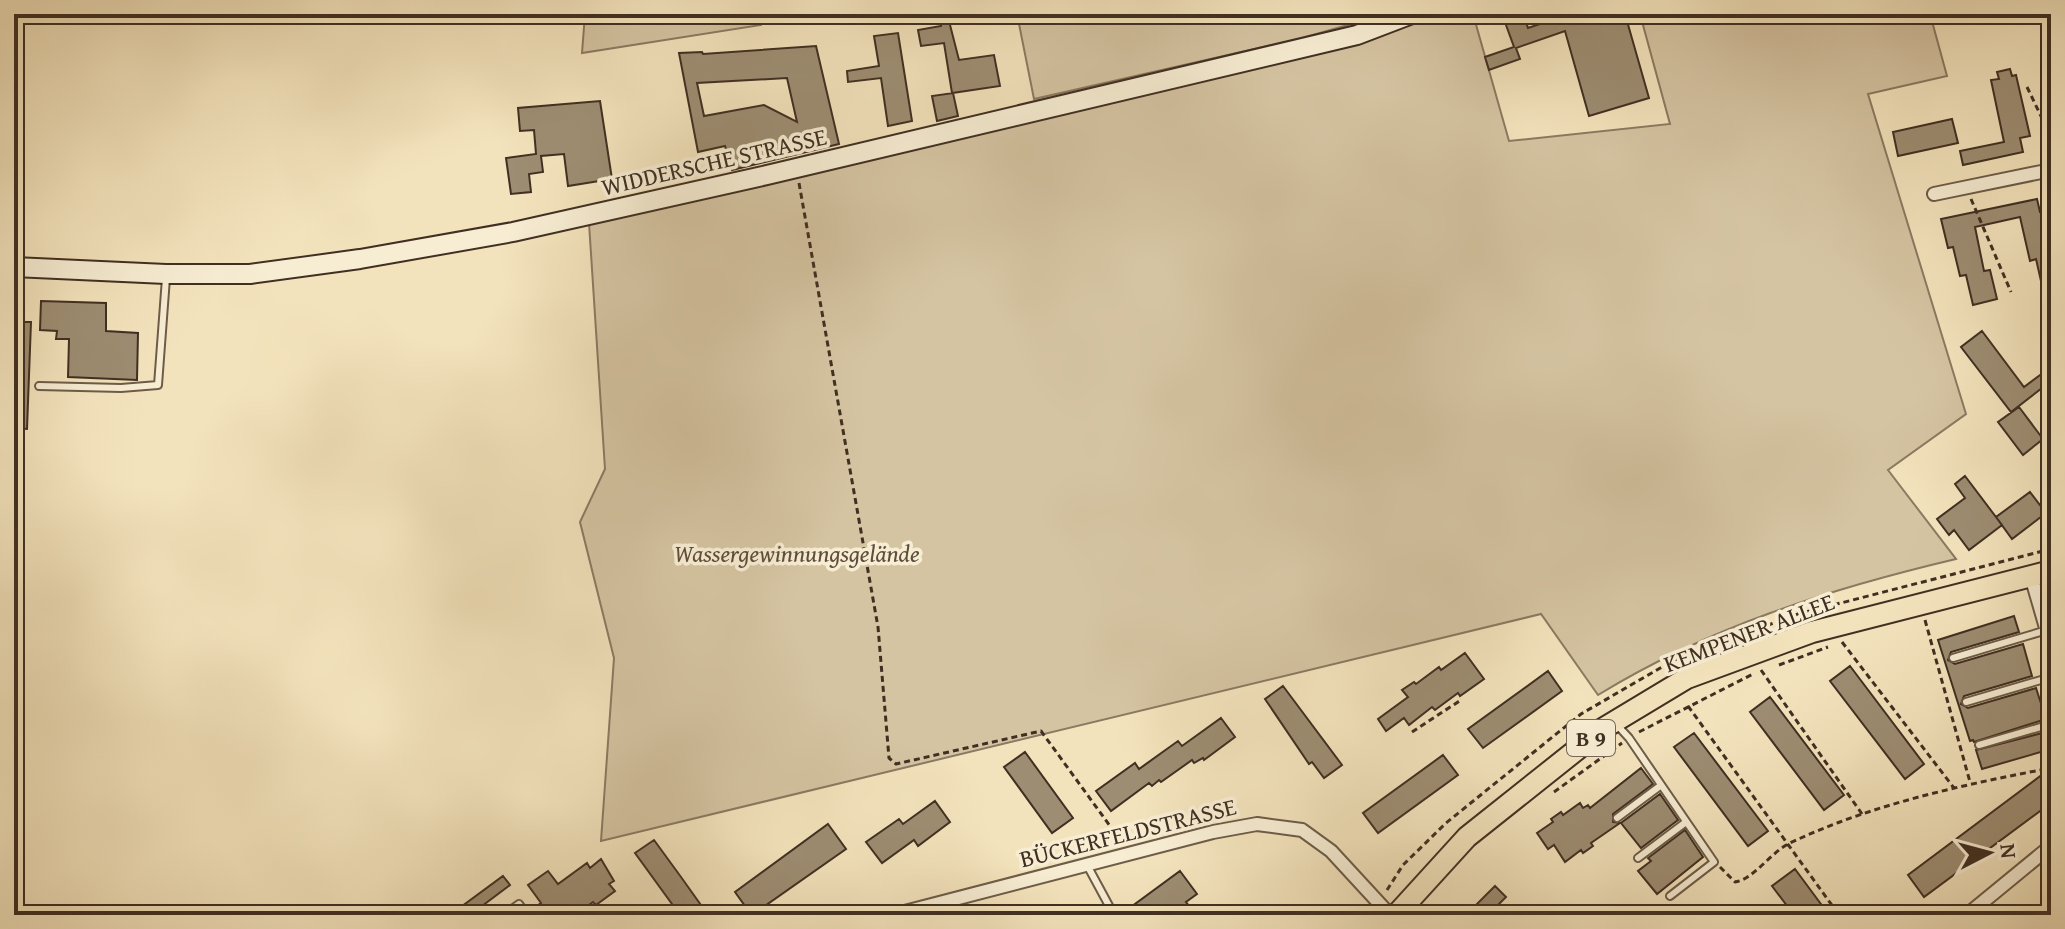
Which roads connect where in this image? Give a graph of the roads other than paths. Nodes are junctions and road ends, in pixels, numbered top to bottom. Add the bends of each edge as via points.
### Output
1 (1412, 14) edge
2 (2051, 170) edge
3 (1934, 194) dead end
4 (16, 267) edge
5 (166, 274) junction
6 (14, 307) edge
7 (39, 386) dead end
8 (2041, 574) edge
9 (2047, 630) junction
10 (2051, 645) edge
11 (1953, 658) dead end
12 (2051, 677) edge
13 (1966, 702) dead end
14 (1614, 722) junction
15 (2051, 724) edge
16 (1979, 745) dead end
17 (1660, 786) junction
18 (1617, 818) dead end
19 (1686, 822) junction
20 (2051, 846) edge
21 (1638, 858) dead end
22 (1087, 865) junction
23 (1670, 896) dead end
24 (504, 915) edge
25 (527, 915) edge
26 (893, 915) edge
27 (1114, 915) edge
28 (1393, 915) edge
29 (1967, 915) edge

1 - 5 street, WIDDERSCHE STRASSE via 1357,35 513,232 250,274
2 - 3 street
4 - 5 street, WIDDERSCHE STRASSE
4 - 6 lane
5 - 7 lane via 158,385
8 - 9 street
8 - 14 main road, KEMPENER ALLEE / B 9 via 1812,632 1687,678
9 - 10 street
9 - 11 lane
12 - 13 lane
14 - 17 lane
14 - 28 main road, KEMPENER ALLEE / B 9 via 1467,837
15 - 16 lane
17 - 18 lane
17 - 19 lane
19 - 21 lane
19 - 23 lane via 1714,862
20 - 29 street
22 - 26 street, BÜCKERFELDSTRASSE
22 - 27 lane
22 - 28 street, BÜCKERFELDSTRASSE via 1257,824 1302,830 1331,851
24 - 25 lane via 519,904

